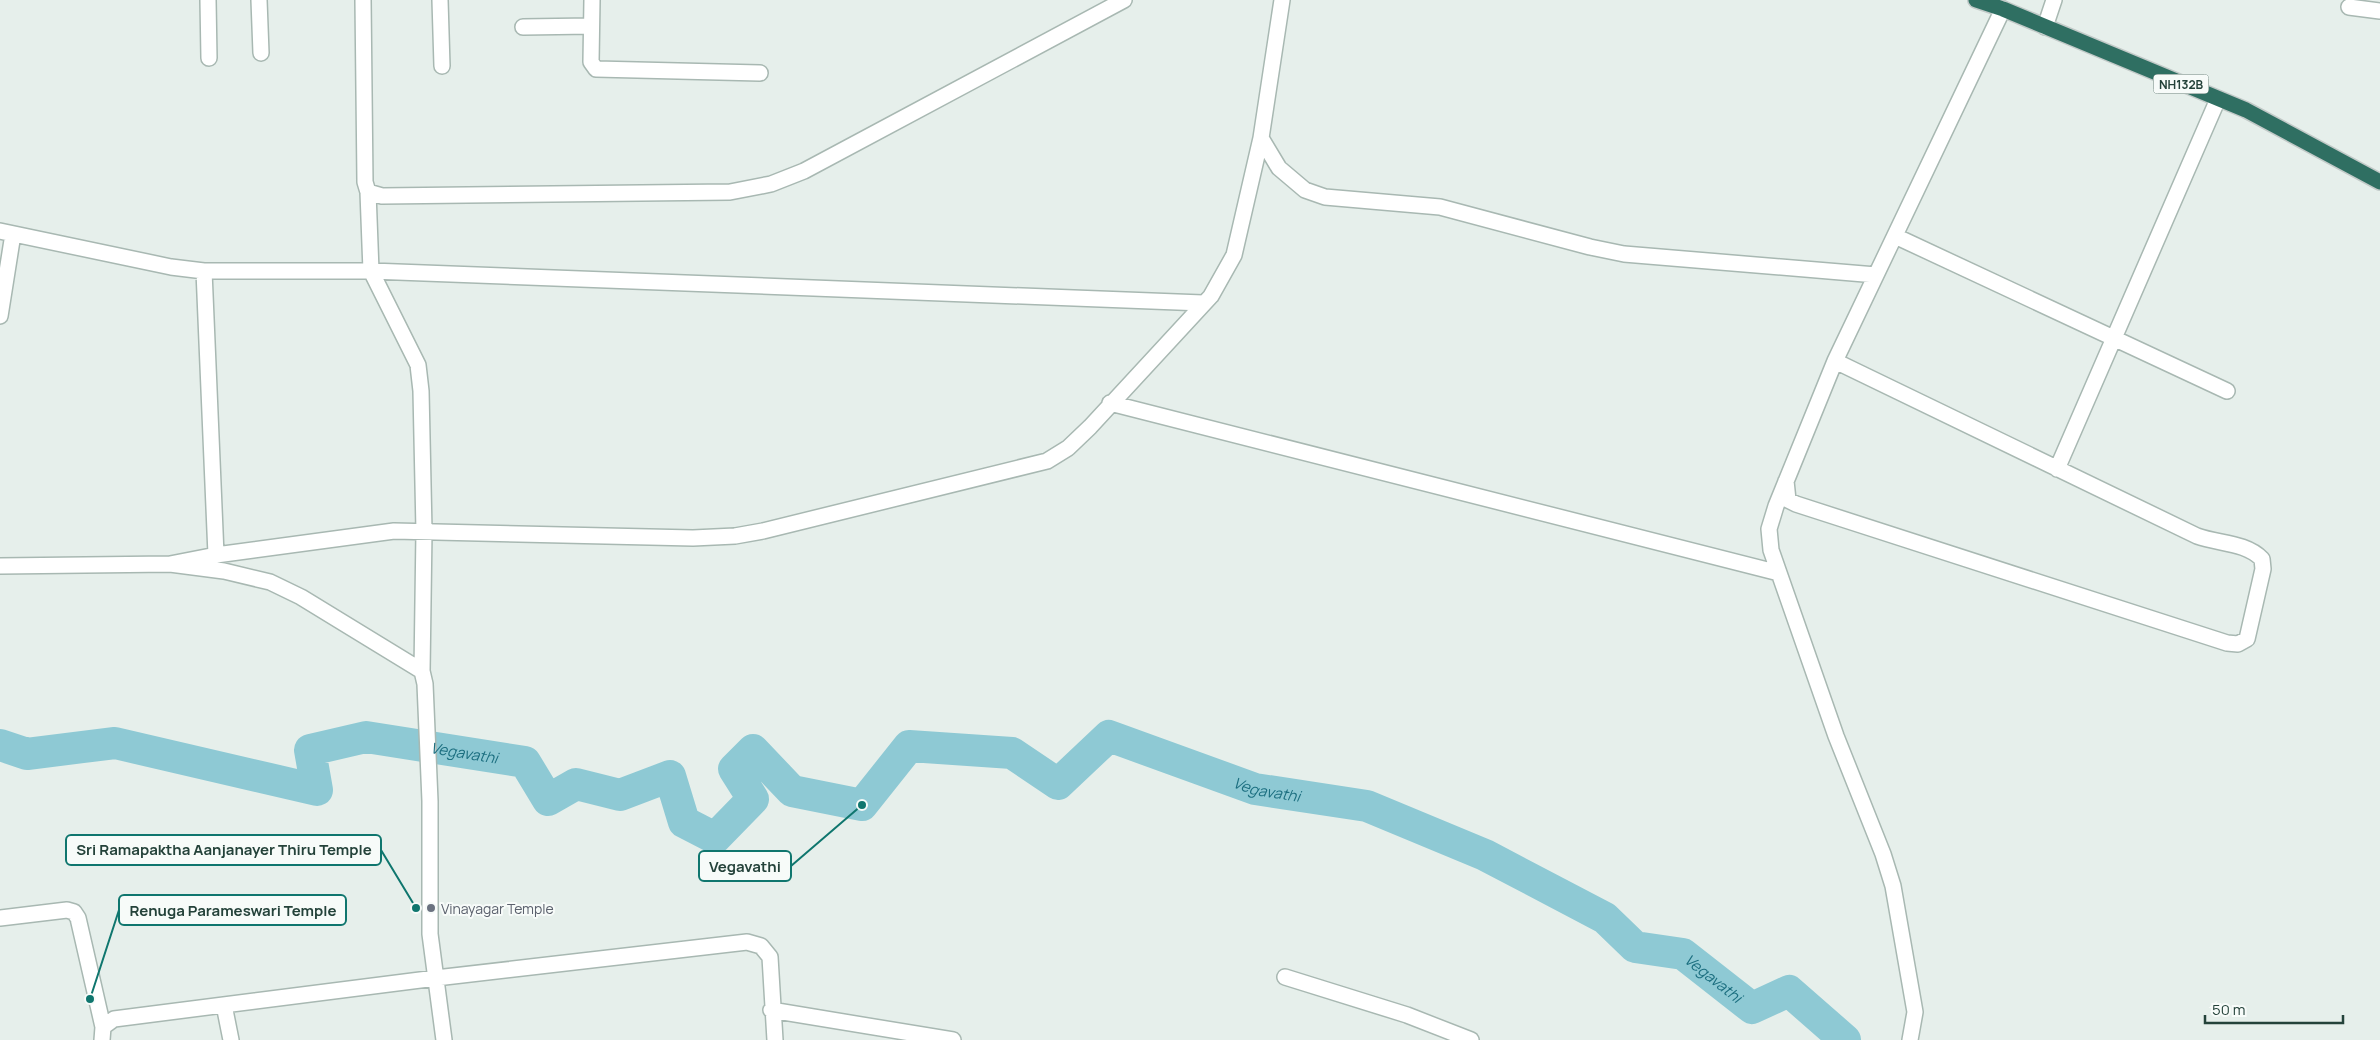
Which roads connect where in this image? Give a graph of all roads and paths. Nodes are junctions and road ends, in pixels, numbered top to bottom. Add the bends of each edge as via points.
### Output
1 (208, 0) edge
2 (259, 0) edge
3 (363, 0) edge
4 (440, 0) edge
5 (592, 0) edge
6 (1124, 0) edge
7 (1282, 0) edge
8 (2054, 0) edge
9 (1984, 1) edge
10 (2349, 7) dead end
11 (2003, 9) junction
12 (2380, 11) edge
13 (591, 26) junction
14 (523, 27) dead end
15 (2045, 27) junction
16 (261, 53) dead end
17 (209, 58) dead end
18 (442, 66) dead end
19 (760, 73) dead end
20 (2218, 98) junction
21 (1261, 138) junction
22 (2380, 182) edge
23 (368, 192) junction
24 (7, 232) edge
25 (1895, 236) junction
26 (204, 271) junction
27 (371, 271) junction
28 (1876, 275) junction
29 (1203, 304) junction
30 (0, 316) edge
31 (2114, 338) junction
32 (1835, 361) junction
33 (2227, 391) dead end
34 (1110, 403) junction
35 (2057, 469) junction
36 (1786, 480) junction
37 (424, 531) junction
38 (216, 555) junction
39 (170, 564) junction
40 (0, 566) edge
41 (1779, 574) junction
42 (422, 671) junction
43 (0, 918) edge
44 (1284, 977) dead end
45 (436, 978) junction
46 (224, 1005) junction
47 (771, 1010) junction
48 (102, 1034) edge
49 (231, 1040) edge
50 (444, 1040) edge
51 (774, 1040) edge
52 (953, 1040) edge
53 (1471, 1040) edge
54 (1910, 1040) edge

1 - 17 street
2 - 16 street
3 - 23 street via 365,182
4 - 18 street
5 - 13 street
6 - 23 street via 804,171 771,184 730,192 382,196
7 - 21 street
8 - 15 street
9 - 11 highway, NH132B
10 - 12 street
11 - 15 highway, NH132B
11 - 25 street
13 - 14 street
13 - 19 street via 591,62 596,69
15 - 20 highway, NH132B
20 - 22 highway, NH132B
20 - 31 street
21 - 28 street via 1279,168 1291,180 1304,190 1325,197 1440,207 1624,254
21 - 29 street via 1234,255
23 - 27 street
24 - 26 street
24 - 30 street
25 - 28 street
25 - 31 street
26 - 27 street
26 - 38 street
27 - 29 street
27 - 37 street via 418,365
28 - 32 street
29 - 34 street
31 - 33 street
31 - 35 street
32 - 35 street
32 - 36 street
34 - 37 street via 1068,448 1047,461 763,531 693,538
34 - 41 street
35 - 36 street via 2197,536 2255,552 2262,559 2263,569 2247,640 2238,644 2227,643 1796,504 1788,500
36 - 41 street via 1769,529 1771,550
37 - 38 street via 362,533
37 - 42 street
38 - 39 street
39 - 40 street
39 - 42 street via 224,571 270,582
41 - 54 street via 1893,886 1915,1012
42 - 45 street via 430,801 430,934
43 - 48 street via 67,910 74,912 78,918
44 - 53 street via 1406,1015
45 - 46 street
45 - 47 street via 747,942 761,946 770,957
45 - 50 street
46 - 48 street via 114,1019
46 - 49 street
47 - 51 street
47 - 52 street

